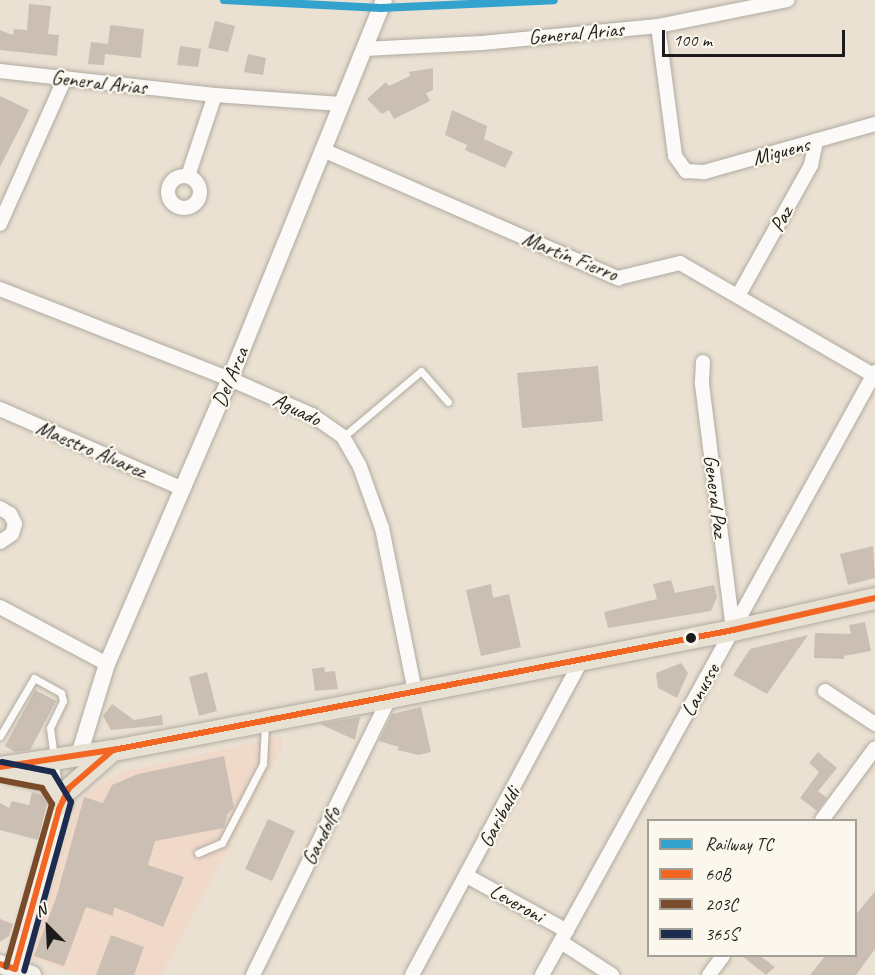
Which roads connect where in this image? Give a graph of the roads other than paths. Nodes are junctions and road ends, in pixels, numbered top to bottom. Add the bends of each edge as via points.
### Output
1 (384, 0) edge
2 (787, 0) edge
3 (658, 26) junction
4 (364, 49) junction
5 (0, 71) edge
6 (65, 78) junction
7 (215, 95) junction
8 (341, 104) junction
9 (875, 124) edge
10 (816, 141) junction
11 (323, 150) junction
12 (188, 176) dead end
13 (0, 224) edge
14 (0, 289) edge
15 (738, 294) junction
16 (703, 362) dead end
17 (874, 374) edge
18 (230, 379) junction
19 (448, 402) dead end
20 (0, 410) edge
21 (343, 437) junction
22 (181, 488) junction
23 (0, 508) edge
24 (0, 542) edge
25 (875, 598) edge
26 (0, 608) edge
27 (733, 630) junction
28 (583, 658) junction
29 (107, 664) junction
30 (825, 691) dead end
31 (415, 692) junction
32 (390, 697) junction
33 (265, 721) junction
34 (875, 724) edge
35 (0, 735) edge
36 (875, 748) edge
37 (113, 750) junction
38 (79, 755) junction
39 (52, 758) junction
40 (0, 769) edge
41 (65, 796) junction
42 (823, 819) edge
43 (198, 853) dead end
44 (467, 876) junction
45 (564, 937) junction
46 (722, 957) edge
47 (15, 971) edge
48 (253, 975) edge
49 (412, 975) edge
50 (542, 975) edge
51 (612, 975) edge
52 (709, 975) edge

1 - 4 street, Del Arca
2 - 3 street, General Arias
3 - 4 street, General Arias via 482,43
3 - 10 street, Miguens via 675,156 686,171 704,172
4 - 8 street, Del Arca
5 - 6 street, General Arias
6 - 7 street, General Arias
6 - 13 street
7 - 8 street, General Arias
7 - 12 street
8 - 11 street, Del Arca
9 - 10 street, Miguens
10 - 15 street, Paz via 811,165
11 - 15 street, Martín Fierro via 618,278 629,278 671,262 680,263
11 - 18 street, Del Arca
14 - 18 street, Aguado
15 - 17 street, Martín Fierro
16 - 27 street, General Paz via 702,384
17 - 27 street, Lanusse
18 - 21 street, Aguado via 312,415
18 - 22 street, Del Arca
19 - 21 lane via 421,371
20 - 22 street, Maestro Álvarez
21 - 31 street, Aguado via 360,467 382,528
22 - 29 street, Del Arca
23 - 24 street via 10,514 15,524 12,534
25 - 27 main road
26 - 29 street
27 - 28 main road
27 - 45 street, Lanusse
28 - 31 main road
28 - 44 street, Garibaldi
29 - 38 street, Del Arca
30 - 34 street
31 - 32 main road
32 - 33 main road
32 - 48 street, Gandolfo
33 - 37 main road
33 - 43 lane via 263,764 222,843
35 - 39 lane via 29,683 34,678 41,680 61,693 63,701 50,728
36 - 42 street
37 - 38 main road
37 - 41 main road
38 - 39 main road
38 - 41 main road
39 - 40 main road
39 - 41 lane
40 - 41 main road via 48,780
41 - 47 main road
44 - 45 street, Leveroni
44 - 49 street, Garibaldi
45 - 50 street, Lanusse
45 - 51 street, Leveroni
46 - 52 street

